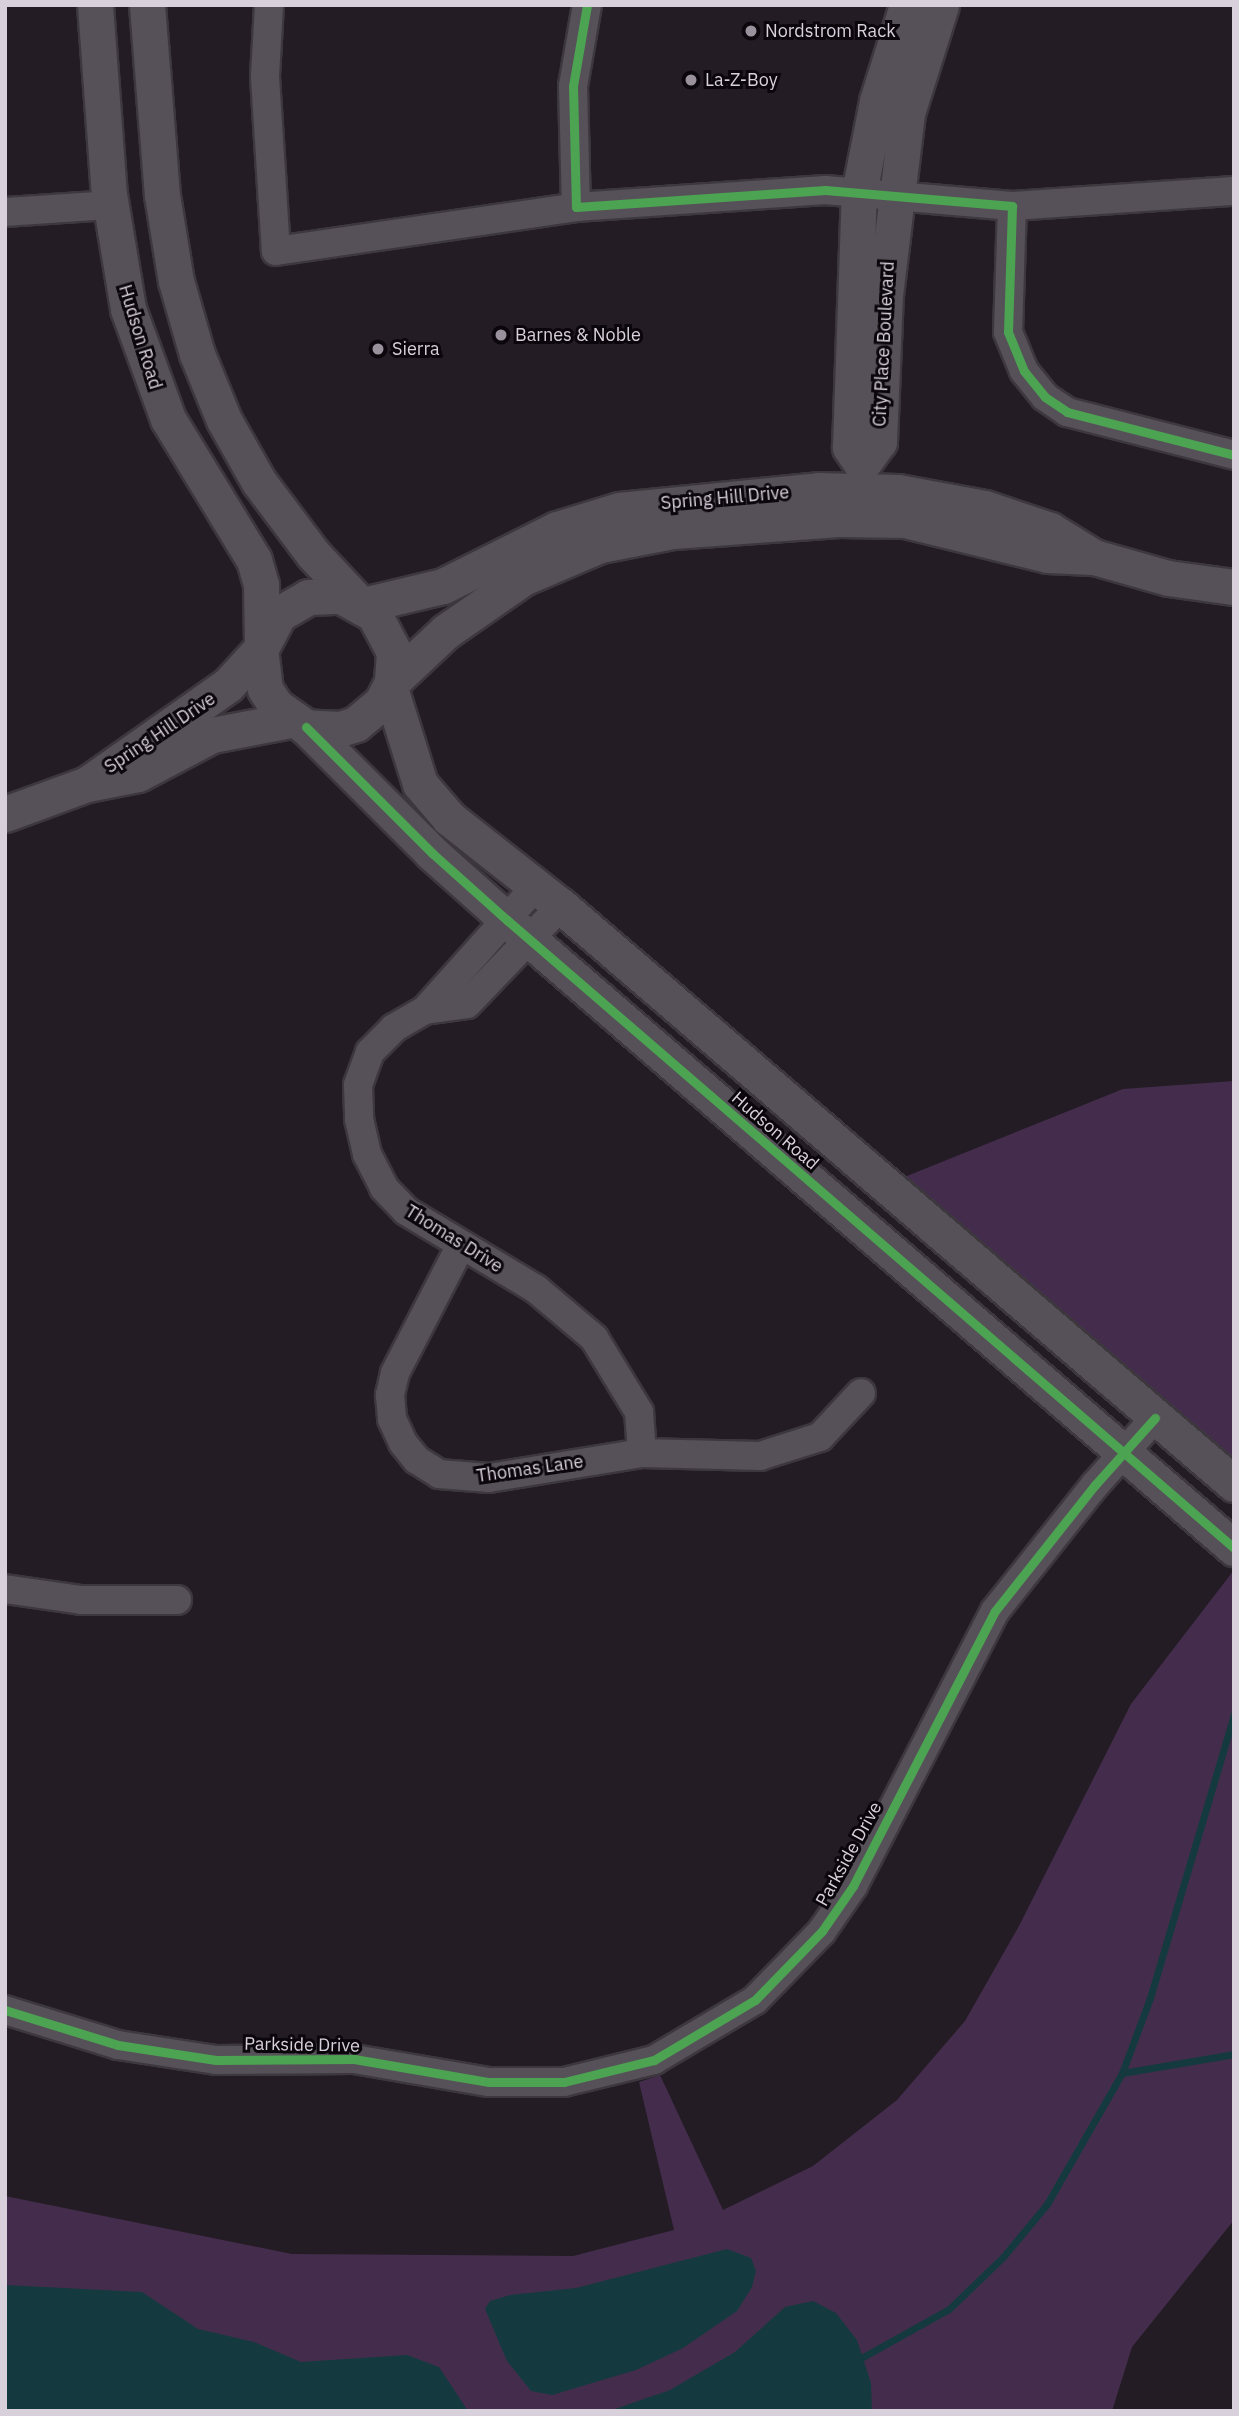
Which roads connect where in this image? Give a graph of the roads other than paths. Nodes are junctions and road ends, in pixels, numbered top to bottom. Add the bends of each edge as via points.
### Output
1 (96, 5) edge
2 (135, 5) edge
3 (147, 5) edge
4 (269, 5) edge
5 (587, 5) edge
6 (907, 5) edge
7 (941, 5) edge
8 (149, 39) junction
9 (1234, 191) edge
10 (859, 193) junction
11 (894, 196) junction
12 (110, 205) junction
13 (576, 206) junction
14 (1013, 206) junction
15 (5, 212) edge
16 (1234, 455) edge
17 (861, 492) junction
18 (1234, 587) edge
19 (360, 603) junction
20 (261, 647) junction
21 (391, 685) junction
22 (299, 723) junction
23 (87, 784) junction
24 (5, 814) edge
25 (549, 896) junction
26 (519, 930) junction
27 (460, 1247) junction
28 (861, 1393) dead end
29 (1155, 1418) junction
30 (1124, 1452) junction
31 (642, 1453) junction
32 (1234, 1484) edge
33 (1234, 1548) edge
34 (5, 1589) edge
35 (177, 1600) dead end
36 (5, 2010) edge

1 - 12 street, Hudson Road
2 - 8 street
3 - 8 street
4 - 13 street via 265,77 276,251
5 - 13 street via 573,86
6 - 10 street, City Place Boulevard via 877,101
7 - 11 street, City Place Boulevard via 907,113
8 - 19 street via 162,195 176,281 197,354 220,413 259,482 302,541
9 - 14 street
10 - 11 street
10 - 13 street via 825,190
10 - 17 street, City Place Boulevard via 850,447
11 - 14 street
11 - 17 street, City Place Boulevard via 879,442
12 - 15 street
12 - 20 street, Hudson Road via 126,300 153,385 183,448 245,542 257,569
14 - 16 street via 1008,332 1024,371 1045,397 1067,412
17 - 18 street, Spring Hill Drive via 905,520 1047,555 1094,556 1168,578
17 - 19 street, Spring Hill Drive via 686,500 619,510 551,531 443,586
17 - 21 street, Spring Hill Drive via 581,552 505,589 445,632
19 - 20 street via 341,596 308,597 279,614
19 - 21 street via 391,638
20 - 22 street via 265,690
20 - 23 street, Spring Hill Drive via 207,702 128,751
21 - 22 street via 376,709 356,724 340,729
21 - 25 street, Hudson Road via 420,784 467,834
22 - 23 street, Spring Hill Drive via 212,735 138,774
22 - 26 street, Hudson Road via 432,853
23 - 24 street, Spring Hill Drive
25 - 26 street, Thomas Drive
25 - 29 street, Hudson Road
26 - 27 street, Thomas Drive via 425,1010 394,1028 370,1052 358,1085 367,1154 384,1188 406,1212
26 - 30 street, Hudson Road
27 - 31 street, Thomas Drive via 536,1289 594,1338 639,1412
27 - 31 street, Thomas Lane via 394,1373 392,1419 417,1460 439,1474 489,1478
28 - 31 street, Thomas Lane via 820,1437 794,1448 760,1456
29 - 30 street, Parkside Drive
29 - 32 street, Hudson Road
30 - 33 street, Hudson Road
30 - 36 street, Parkside Drive via 995,1611 853,1886 822,1931 755,2000 654,2060 564,2082 489,2082 354,2059 216,2060 118,2045
34 - 35 street via 81,1600

